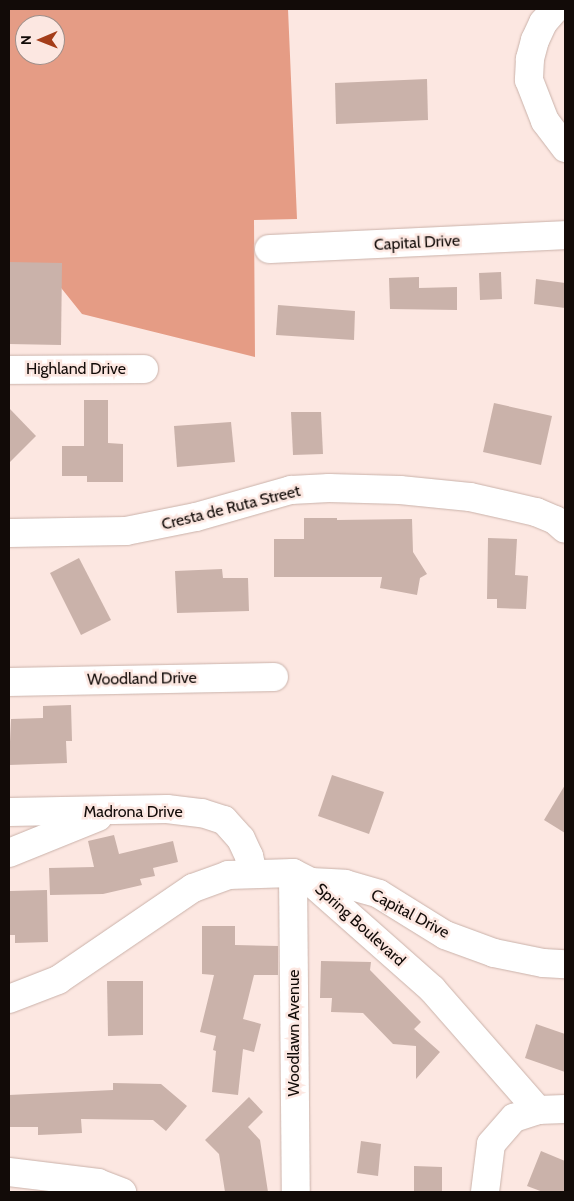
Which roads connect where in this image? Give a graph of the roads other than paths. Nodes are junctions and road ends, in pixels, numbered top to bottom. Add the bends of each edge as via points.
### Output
1 (555, 9) edge
2 (565, 148) edge
3 (565, 235) edge
4 (269, 249) dead end
5 (144, 369) dead end
6 (9, 370) edge
7 (565, 529) edge
8 (9, 533) edge
9 (274, 677) dead end
10 (9, 682) edge
11 (113, 811) junction
12 (9, 812) edge
13 (9, 853) edge
14 (253, 874) junction
15 (302, 877) junction
16 (565, 964) edge
17 (9, 1000) edge
18 (565, 1108) edge
19 (538, 1110) junction
20 (9, 1172) edge
21 (122, 1192) edge
22 (296, 1192) edge
23 (485, 1192) edge

1 - 2 street via 543,22 535,40 529,80 544,121
3 - 4 street, Capital Drive
5 - 6 street, Highland Drive
7 - 8 street, Cresta de Ruta Street via 555,520 536,512 470,497 400,490 329,488 291,490 196,518 126,531
9 - 10 street, Woodland Drive
11 - 12 street, Madrona Drive
11 - 13 street
11 - 14 street, Madrona Drive via 167,809 202,813 224,820 241,839
14 - 15 street
14 - 17 street via 228,875 193,888 58,980
15 - 16 street, Capital Drive via 379,894 445,935 494,953
15 - 19 street, Spring Boulevard via 432,989
15 - 22 street, Woodlawn Avenue
18 - 19 street
19 - 23 street via 514,1118 491,1144
20 - 21 street via 98,1183

